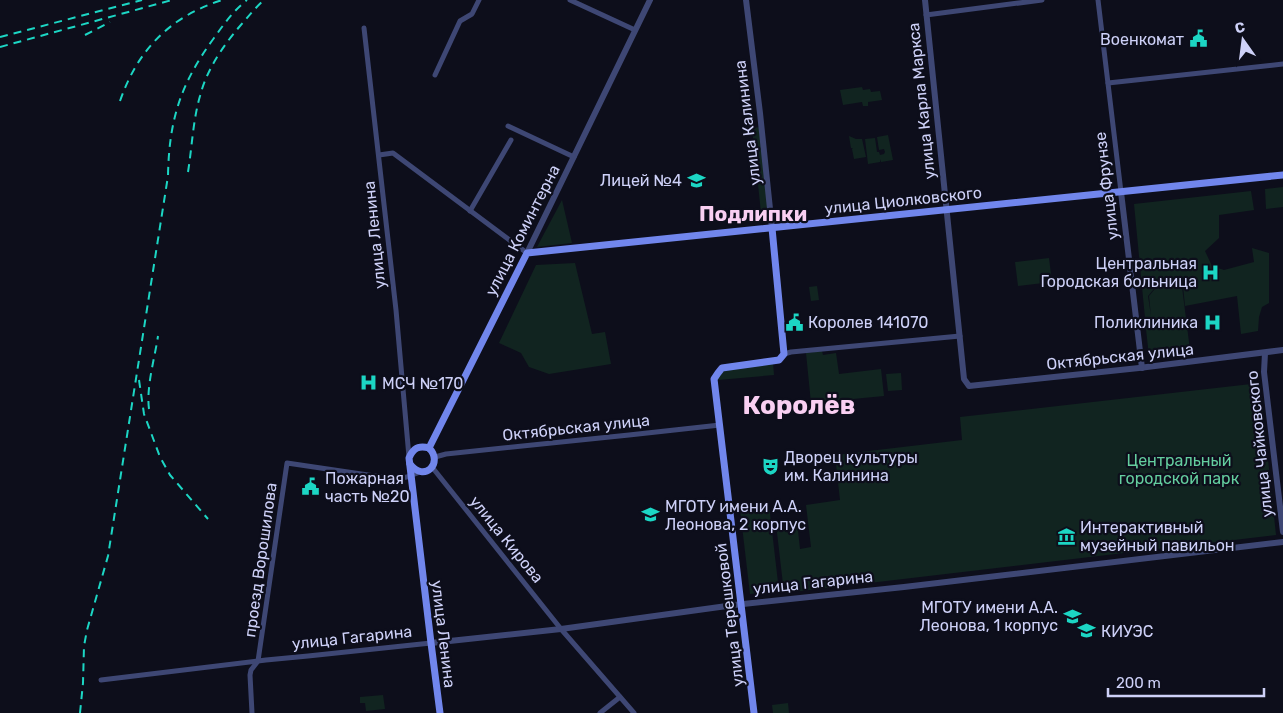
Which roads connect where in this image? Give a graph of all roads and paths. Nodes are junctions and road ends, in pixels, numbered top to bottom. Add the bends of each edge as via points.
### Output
1 (479, 0) edge
2 (570, 0) edge
3 (650, 0) edge
4 (746, 0) edge
5 (924, 0) edge
6 (1042, 0) edge
7 (1098, 0) edge
8 (579, 2) edge
9 (926, 15) junction
10 (364, 28) dead end
11 (635, 30) junction
12 (1283, 64) edge
13 (435, 75) dead end
14 (1108, 83) junction
15 (508, 126) dead end
16 (511, 140) dead end
17 (379, 155) junction
18 (574, 157) junction
19 (1283, 175) edge
20 (1121, 192) junction
21 (946, 210) junction
22 (470, 211) junction
23 (772, 228) junction
24 (527, 253) junction
25 (960, 336) junction
26 (1283, 350) edge
27 (1265, 353) junction
28 (784, 354) junction
29 (1142, 368) junction
30 (964, 379) joint
31 (720, 425) junction
32 (408, 439) junction
33 (416, 448) junction
34 (429, 448) junction
35 (435, 456) junction
36 (410, 461) junction
37 (432, 467) junction
38 (420, 472) junction
39 (412, 476) junction
40 (1283, 532) edge
41 (1283, 542) edge
42 (741, 604) junction
43 (561, 628) junction
44 (431, 644) junction
45 (258, 661) junction
46 (101, 680) dead end
47 (620, 697) junction
48 (252, 713) edge
49 (440, 713) edge
50 (600, 713) edge
51 (634, 713) edge
52 (754, 713) edge

1 - 13 street via 472,14 460,22
2 - 8 street
3 - 11 street, улица Коминтерна
4 - 23 street, улица Калинина
5 - 9 street, улица Карла Маркса
6 - 9 street
7 - 14 street, улица Фрунзе
8 - 11 street
9 - 21 street, улица Карла Маркса
10 - 17 street, улица Ленина
11 - 18 street, улица Коминтерна
12 - 14 street
14 - 20 street, улица Фрунзе
15 - 18 street
16 - 22 street
17 - 22 street via 393,153
17 - 32 street, улица Ленина
18 - 24 street, улица Коминтерна
19 - 20 main road, улица Циолковского
20 - 21 main road, улица Циолковского
20 - 29 street, улица Фрунзе
21 - 23 main road, улица Циолковского
21 - 25 street, улица Карла Маркса
22 - 24 street
23 - 24 main road, улица Циолковского
23 - 28 main road, улица Калинина
24 - 34 main road, улица Коминтерна
25 - 28 street
25 - 30 street, улица Карла Маркса
26 - 27 street, Октябрьская улица
27 - 29 street, Октябрьская улица
27 - 40 street, улица Чайковского via 1264,372
28 - 31 main road, улица Терешковой via 779,360 722,368 718,372 714,379
29 - 30 street, Октябрьская улица via 969,386
31 - 35 street, Октябрьская улица
31 - 42 main road, улица Терешковой
32 - 33 street
32 - 36 street, улица Ленина
33 - 34 main road
33 - 36 main road via 411,452
34 - 35 main road
35 - 37 main road
36 - 38 main road
36 - 39 main road, улица Ленина
37 - 38 main road
37 - 43 street, улица Кирова
38 - 39 street
39 - 44 main road, улица Ленина
39 - 45 street, проезд Ворошилова via 395,479 287,462
41 - 42 street, улица Гагарина
42 - 43 street, улица Гагарина
42 - 52 main road, улица Терешковой
43 - 44 street, улица Гагарина
43 - 47 street, улица Кирова
44 - 45 street, улица Гагарина
44 - 49 main road, улица Ленина
45 - 46 street, улица Гагарина
45 - 48 street, проезд Ворошилова via 250,675
47 - 50 street
47 - 51 street, улица Кирова

